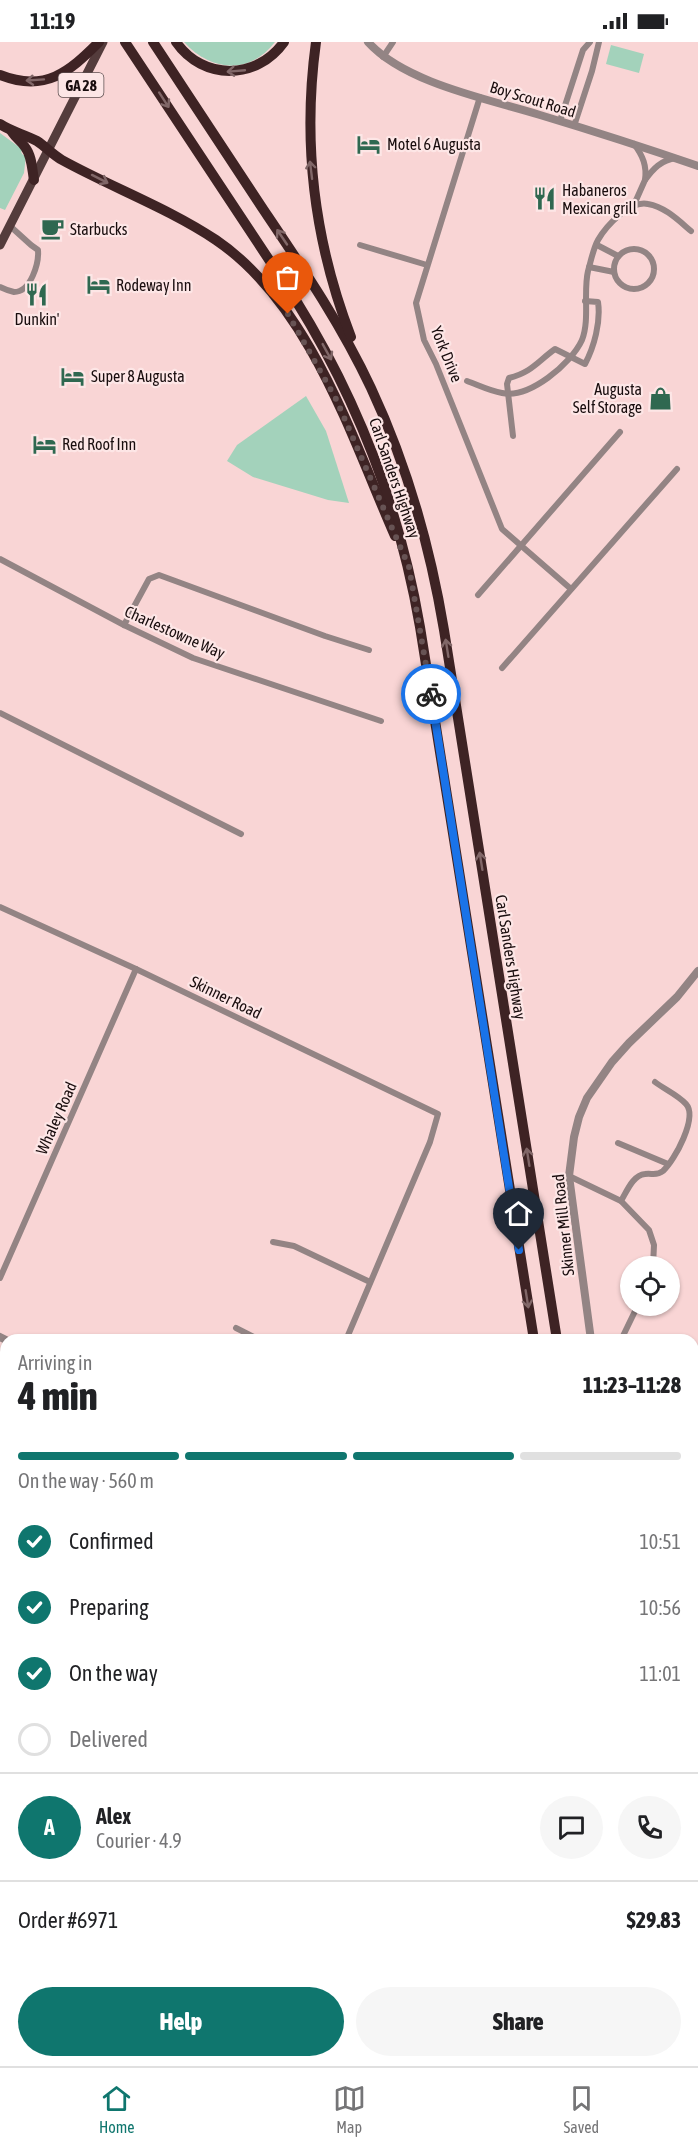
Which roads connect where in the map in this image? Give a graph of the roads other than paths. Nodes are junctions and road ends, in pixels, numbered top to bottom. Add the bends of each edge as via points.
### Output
1 (101, 42) edge
2 (153, 42) edge
3 (176, 42) edge
4 (284, 42) edge
5 (316, 42) edge
6 (368, 42) edge
7 (393, 42) edge
8 (590, 42) edge
9 (599, 42) edge
10 (127, 44) edge
11 (383, 57) junction
12 (0, 75) edge
13 (480, 97) junction
14 (560, 121) junction
15 (0, 124) edge
16 (574, 126) junction
17 (12, 132) junction
18 (634, 144) junction
19 (49, 150) junction
20 (676, 158) junction
21 (698, 166) edge
22 (34, 180) junction
23 (645, 180) junction
24 (633, 207) junction
25 (10, 226) junction
26 (691, 231) dead end
27 (597, 244) junction
28 (0, 245) edge
29 (360, 245) dead end
30 (618, 256) junction
31 (427, 265) junction
32 (589, 267) junction
33 (614, 272) junction
34 (0, 287) edge
35 (585, 301) junction
36 (571, 355) junction
37 (467, 381) dead end
38 (371, 387) junction
39 (508, 394) junction
40 (620, 432) dead end
41 (513, 436) dead end
42 (677, 469) dead end
43 (521, 547) junction
44 (0, 559) edge
45 (409, 567) junction
46 (571, 588) junction
47 (478, 595) dead end
48 (124, 625) junction
49 (369, 650) dead end
50 (502, 668) dead end
51 (0, 713) edge
52 (381, 721) dead end
53 (241, 834) dead end
54 (0, 907) edge
55 (136, 969) junction
56 (698, 971) edge
57 (655, 1082) dead end
58 (618, 1143) dead end
59 (668, 1164) junction
60 (569, 1176) junction
61 (621, 1201) junction
62 (273, 1242) dead end
63 (653, 1256) edge
64 (0, 1278) edge
65 (370, 1282) junction
66 (633, 1316) edge
67 (236, 1328) dead end
68 (248, 1334) edge
69 (348, 1334) edge
70 (533, 1334) edge
71 (556, 1334) edge
72 (590, 1334) edge
73 (624, 1334) edge

1 -> 12 highway via 75,66 54,77 36,81
1 - 19 main road, GA 28
38 -> 2 highway, Carl Sanders Highway via 319,294
4 -> 3 highway via 260,65 234,72 201,64
38 -> 5 highway via 339,306 319,224 309,130
6 - 11 street, Boy Scout Road
7 - 11 street
8 - 14 street via 583,50
9 - 16 street
10 -> 45 highway, Carl Sanders Highway via 295,299 332,363 364,429
11 - 13 street, Boy Scout Road
13 - 14 street, Boy Scout Road
13 - 31 street, York Drive
14 - 16 street, Boy Scout Road
15 - 17 highway
16 - 18 street, Boy Scout Road
17 - 19 highway
17 - 22 highway via 25,146
18 - 20 street, Boy Scout Road
18 - 23 street via 643,156
19 - 22 main road, GA 28
19 -> 45 highway via 200,230 234,254 266,285 288,314 336,399
20 - 21 street, Boy Scout Road
20 - 23 street via 658,165
22 - 25 main road, GA 28
23 - 24 street
24 - 26 street via 645,203 656,206
24 - 27 street via 618,216
25 - 28 main road, GA 28
25 - 34 street via 38,250 39,259 24,288 13,292
27 - 30 street
27 - 32 street
29 - 31 street
30 - 33 street
30 - 33 street via 628,249 644,251 652,260 653,276 646,286 634,290 622,286
31 - 43 street, York Drive via 416,303 424,340 502,530
32 - 33 street
32 - 35 street
35 - 36 street via 582,339
35 - 36 street via 598,302 600,310 592,350 585,364
36 - 39 street via 545,380
36 - 39 street via 555,349 540,363 509,378
37 - 39 street
71 -> 38 highway, Carl Sanders Highway via 438,594 411,490
39 - 41 street
40 - 43 street
42 - 46 street
43 - 46 street, York Drive
43 - 47 street
44 - 48 street, Charlestowne Way
45 -> 70 highway, Carl Sanders Highway
46 - 50 street
48 - 49 street via 149,579 159,575
48 - 52 street, Charlestowne Way via 193,658
51 - 53 street
54 - 55 street, Skinner Road
55 - 64 street, Whaley Road
55 - 65 street, Skinner Road via 438,1114 430,1142
56 - 60 street, Skinner Mill Road via 623,1049 587,1098 574,1137
57 - 59 street via 687,1104 691,1114 677,1152
58 - 59 street
59 - 61 street via 662,1172 644,1173 634,1179
60 - 61 street
60 - 72 street, Skinner Mill Road
61 - 63 street via 649,1230
62 - 65 street via 294,1246
65 - 69 street
66 - 73 street
67 - 68 street

